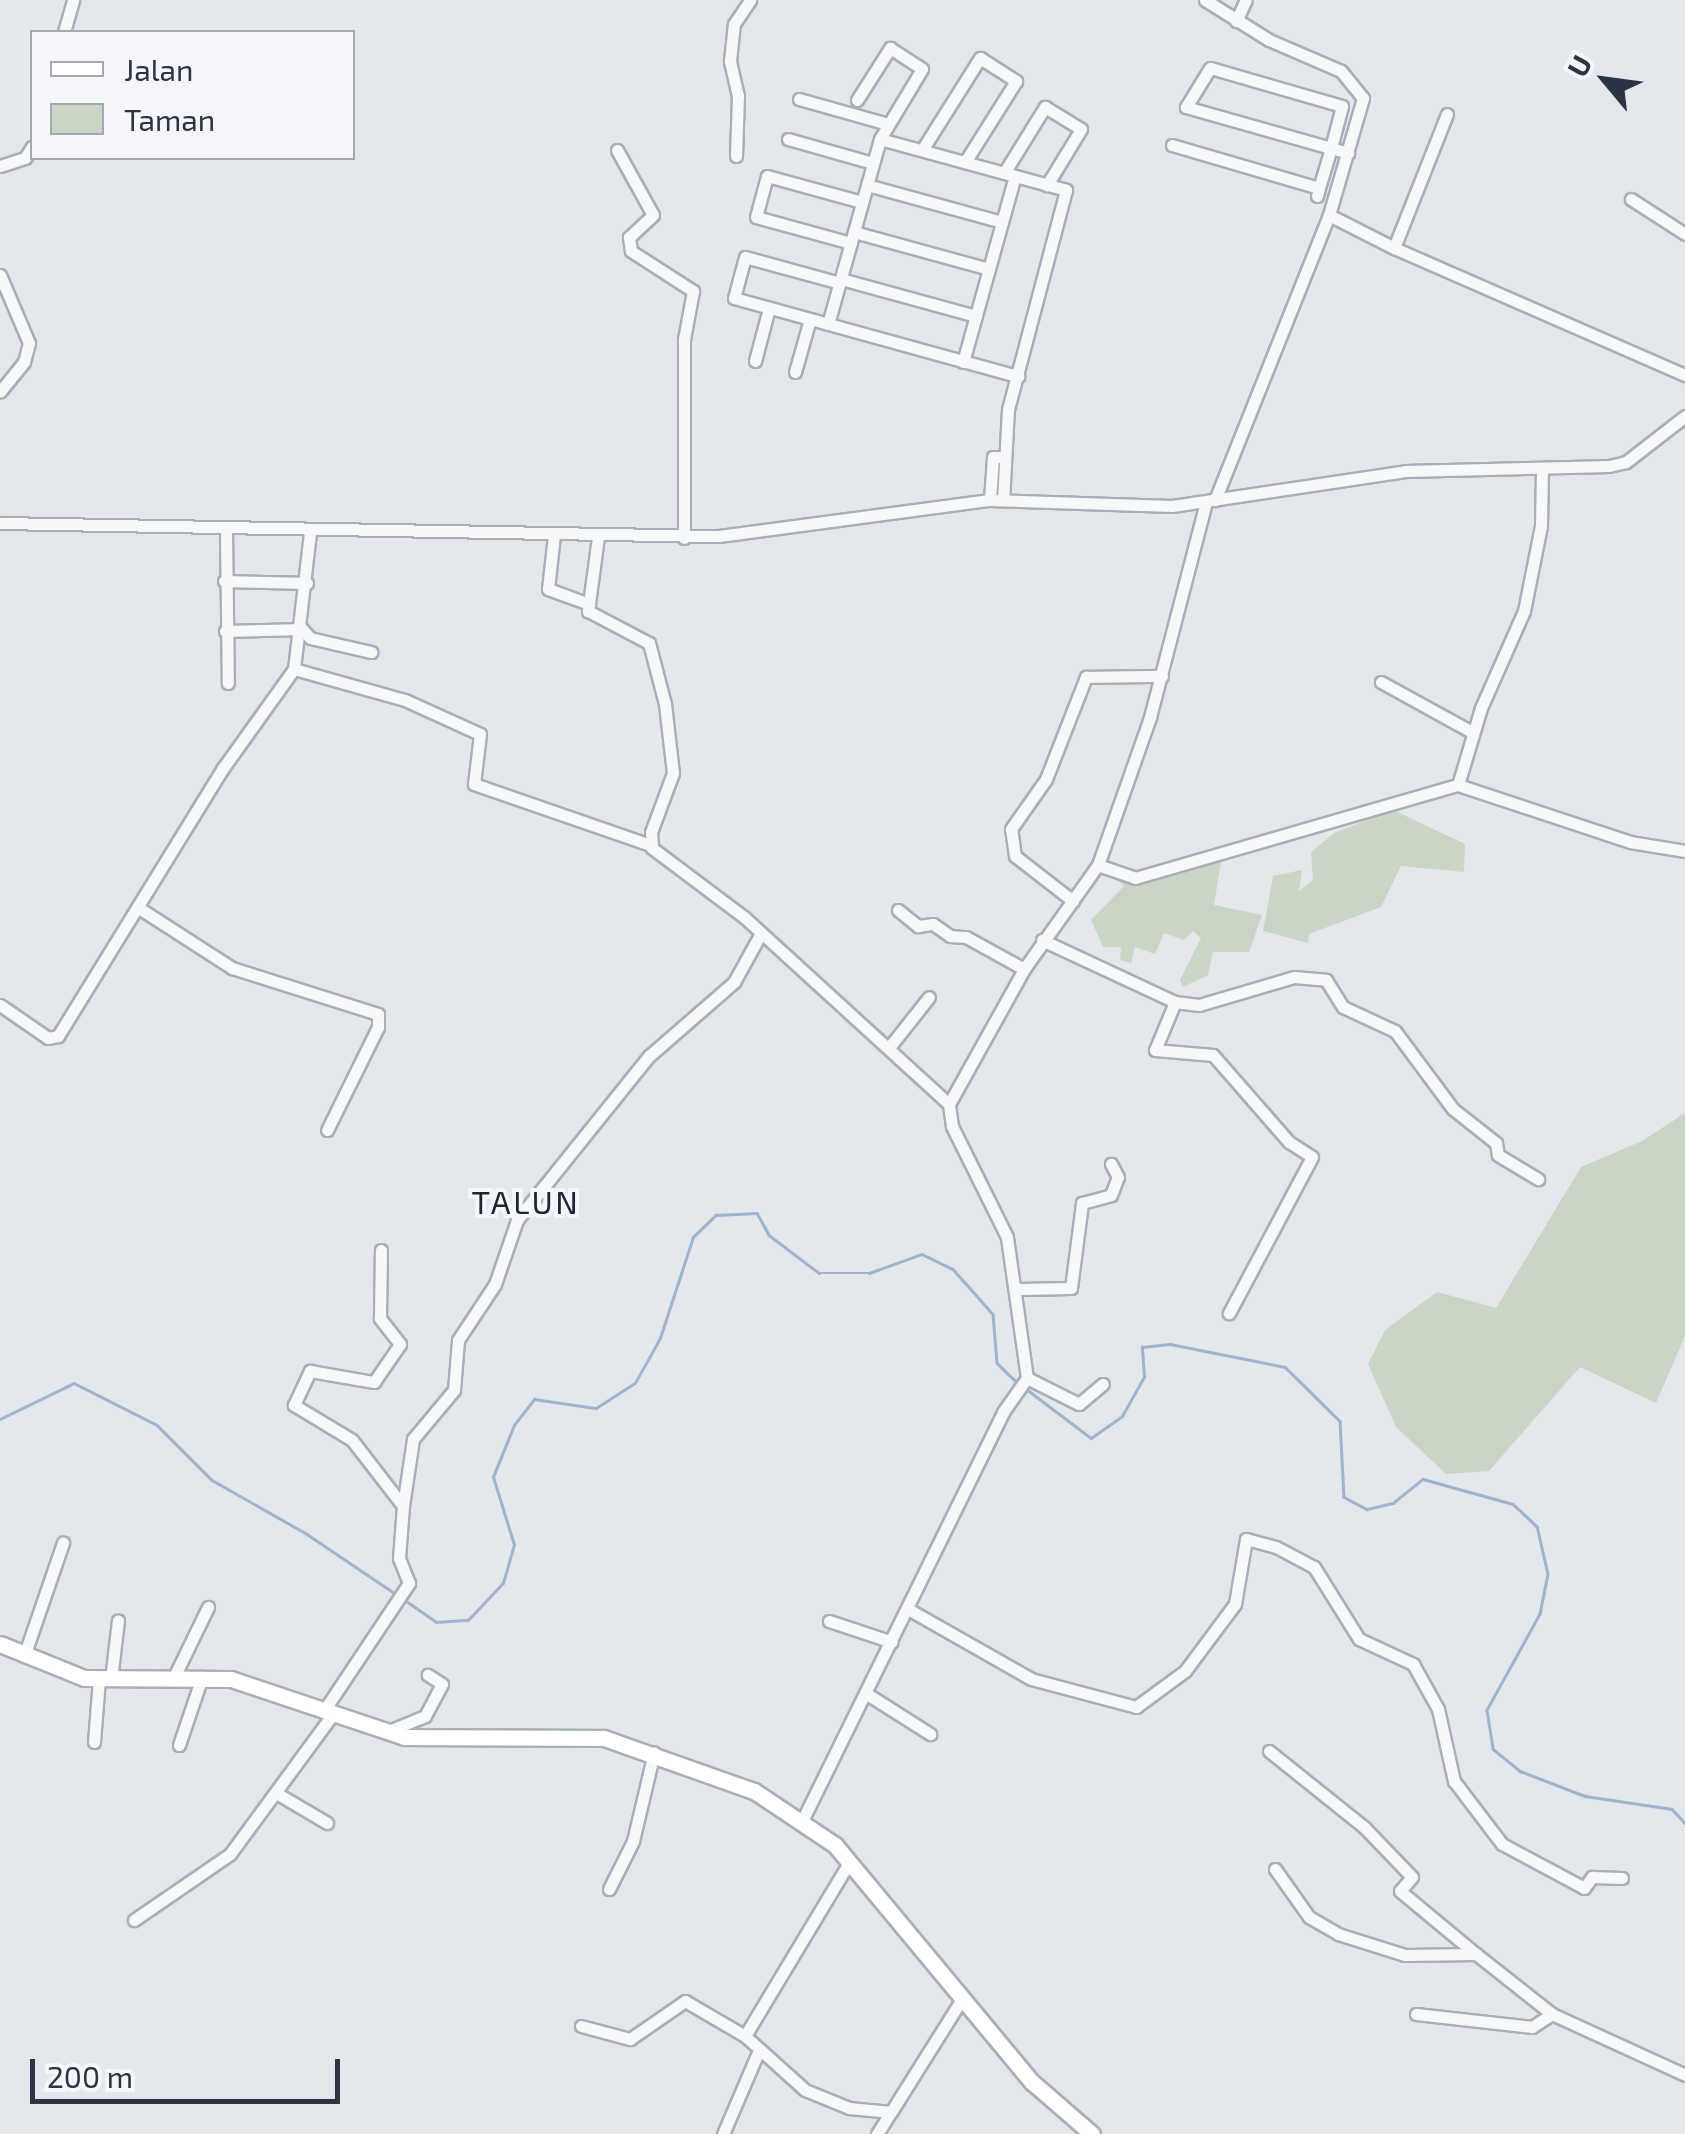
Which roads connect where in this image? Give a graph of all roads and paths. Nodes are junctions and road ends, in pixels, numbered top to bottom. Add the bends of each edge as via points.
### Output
1 (73, 0) edge
2 (750, 0) edge
3 (1204, 0) edge
4 (1246, 0) edge
5 (1236, 21) junction
6 (65, 30) edge
7 (799, 99) dead end
8 (857, 100) dead end
9 (1447, 114) dead end
10 (888, 124) junction
11 (880, 139) junction
12 (788, 140) dead end
13 (1172, 145) dead end
14 (1330, 148) junction
15 (618, 150) dead end
16 (922, 150) junction
17 (1348, 153) junction
18 (736, 156) dead end
19 (965, 162) junction
20 (873, 163) junction
21 (1010, 174) junction
22 (867, 185) junction
23 (1047, 185) junction
24 (1631, 200) dead end
25 (862, 202) junction
26 (1329, 215) junction
27 (1002, 222) junction
28 (1685, 234) edge
29 (852, 238) junction
30 (1394, 248) junction
31 (989, 269) junction
32 (0, 275) edge
33 (840, 281) junction
34 (770, 308) junction
35 (976, 316) junction
36 (810, 319) junction
37 (828, 324) junction
38 (755, 361) dead end
39 (963, 362) junction
40 (795, 372) dead end
41 (1685, 375) edge
42 (1018, 376) junction
43 (0, 392) edge
44 (1685, 416) edge
45 (1542, 468) junction
46 (996, 500) junction
47 (1211, 501) junction
48 (0, 523) edge
49 (226, 530) junction
50 (310, 532) junction
51 (554, 535) junction
52 (598, 536) junction
53 (684, 538) junction
54 (224, 581) junction
55 (307, 583) junction
56 (589, 604) junction
57 (302, 628) junction
58 (225, 631) junction
59 (371, 652) dead end
60 (294, 669) junction
61 (1162, 676) junction
62 (1381, 682) dead end
63 (228, 683) dead end
64 (1472, 732) junction
65 (1458, 785) junction
66 (650, 845) junction
67 (1685, 850) edge
68 (1098, 865) junction
69 (1074, 902) junction
70 (139, 908) junction
71 (898, 910) dead end
72 (761, 932) junction
73 (1042, 940) junction
74 (1024, 968) junction
75 (929, 997) dead end
76 (1175, 1002) junction
77 (0, 1005) edge
78 (891, 1046) junction
79 (949, 1104) junction
80 (327, 1130) dead end
81 (1111, 1164) dead end
82 (1538, 1178) dead end
83 (381, 1250) dead end
84 (1018, 1289) junction
85 (1228, 1313) dead end
86 (1026, 1381) junction
87 (1103, 1384) dead end
88 (403, 1506) junction
89 (63, 1543) dead end
90 (208, 1607) dead end
91 (908, 1609) junction
92 (118, 1620) dead end
93 (829, 1621) dead end
94 (892, 1642) junction
95 (0, 1644) edge
96 (24, 1656) junction
97 (428, 1675) dead end
98 (174, 1677) junction
99 (202, 1678) junction
100 (105, 1679) junction
101 (867, 1694) junction
102 (328, 1714) junction
103 (386, 1732) junction
104 (930, 1734) dead end
105 (94, 1742) dead end
106 (180, 1745) dead end
107 (1269, 1751) dead end
108 (654, 1752) junction
109 (278, 1794) junction
110 (803, 1819) junction
111 (326, 1824) dead end
112 (850, 1861) junction
113 (1275, 1869) dead end
114 (1622, 1878) dead end
115 (609, 1889) dead end
116 (134, 1920) dead end
117 (1476, 1954) junction
118 (962, 1999) junction
119 (1416, 2014) dead end
120 (1552, 2014) junction
121 (582, 2026) dead end
122 (745, 2036) junction
123 (759, 2050) junction
124 (1685, 2075) edge
125 (891, 2112) junction
126 (723, 2134) edge
127 (877, 2134) edge
128 (1092, 2134) edge

1 - 6 street
2 - 18 street via 734,24 730,61 738,96
3 - 5 street
4 - 5 street
5 - 17 street via 1356,81 1364,98
7 - 10 street
8 - 10 street via 890,48 922,69
9 - 30 street
10 - 11 street
11 - 16 street
11 - 20 street
12 - 20 street
13 - 14 street via 1318,192
14 - 14 street via 1342,106 1210,68 1186,106
14 - 17 street
15 - 53 street via 654,216 629,244 693,291 684,338
16 - 19 street
16 - 19 street via 980,58 1016,81
17 - 26 street
19 - 21 street
20 - 22 street
21 - 23 street
21 - 23 street via 1045,106 1081,129
21 - 27 street
22 - 25 street
22 - 27 street
23 - 42 street via 1066,191
24 - 28 street
25 - 29 street
25 - 29 street via 768,176 756,217
26 - 30 street
26 - 47 street
27 - 31 street
29 - 31 street
29 - 33 street
30 - 41 street
31 - 35 street
32 - 43 street via 29,343
33 - 34 street via 745,257 734,298
33 - 35 street
33 - 37 street
34 - 36 street
34 - 38 street
35 - 39 street
36 - 37 street
36 - 40 street
37 - 39 street
39 - 42 street
42 - 46 street via 1004,458 993,457
44 - 45 street via 1626,462
45 - 47 street via 1405,471
45 - 64 street via 1541,526 1524,611
46 - 47 street via 1126,508
46 - 53 street
47 - 61 street
48 - 49 street
49 - 50 street
49 - 54 street
50 - 51 street
50 - 55 street
51 - 52 street
51 - 56 street via 548,589
52 - 53 street
52 - 56 street
54 - 55 street
54 - 58 street
55 - 57 street
56 - 66 street via 594,617 642,636 654,652 673,773
57 - 58 street
57 - 59 street via 310,638
57 - 60 street
58 - 63 street
60 - 66 street via 405,700 480,734 474,784
60 - 70 street via 223,768
61 - 68 street
61 - 69 street via 1104,672 1084,680 1054,762 1011,828 1015,856
62 - 64 street
64 - 65 street
65 - 67 street via 1630,842
65 - 68 street via 1135,878
66 - 72 street
68 - 69 street
69 - 73 street
70 - 77 street via 56,1038
70 - 80 street via 232,968 380,1016
71 - 74 street via 918,926 932,924 966,937
72 - 78 street
72 - 88 street via 734,982 649,1056 519,1216 494,1284 458,1340 454,1390 413,1438
73 - 74 street
73 - 76 street
74 - 79 street
75 - 78 street
76 - 82 street via 1199,1005 1294,977 1326,980 1343,1007 1398,1034 1450,1105 1498,1144 1499,1157
76 - 85 street via 1155,1050 1211,1054 1289,1142 1312,1156
78 - 79 street
79 - 84 street via 952,1126 1003,1226
81 - 84 street via 1118,1177 1111,1195 1082,1203 1071,1288
83 - 88 street via 380,1318 400,1344 374,1382 310,1372 294,1405 350,1438
84 - 86 street
86 - 87 street via 1079,1404
86 - 91 street via 1004,1412
88 - 102 street via 398,1547 409,1581
89 - 96 street
90 - 98 street
91 - 94 street
91 - 114 street via 1030,1680 1136,1707 1185,1671 1235,1604 1246,1540 1276,1547 1314,1567 1358,1639 1414,1664 1438,1709 1454,1780 1502,1844 1584,1888 1592,1877
92 - 100 street
93 - 94 street
94 - 101 street
95 - 96 main road
96 - 100 main road via 64,1674
97 - 103 street via 442,1684 425,1716
98 - 99 main road
98 - 100 main road
99 - 102 main road via 240,1682
99 - 106 street
100 - 105 street
101 - 104 street
101 - 110 street
102 - 103 main road
102 - 109 street
103 - 108 main road via 426,1739 574,1734
107 - 117 street via 1364,1827 1412,1877 1400,1890
108 - 110 main road
108 - 115 street via 633,1841
109 - 111 street
109 - 116 street via 214,1870
110 - 112 main road
112 - 118 main road
112 - 122 street
113 - 117 street via 1310,1917 1338,1934 1419,1957
117 - 120 street
118 - 125 street
118 - 128 main road via 1032,2082
119 - 120 street via 1532,2027
120 - 124 street
121 - 122 street via 630,2039 685,2001
122 - 123 street
123 - 125 street via 805,2090 848,2108
123 - 126 street
125 - 127 street

